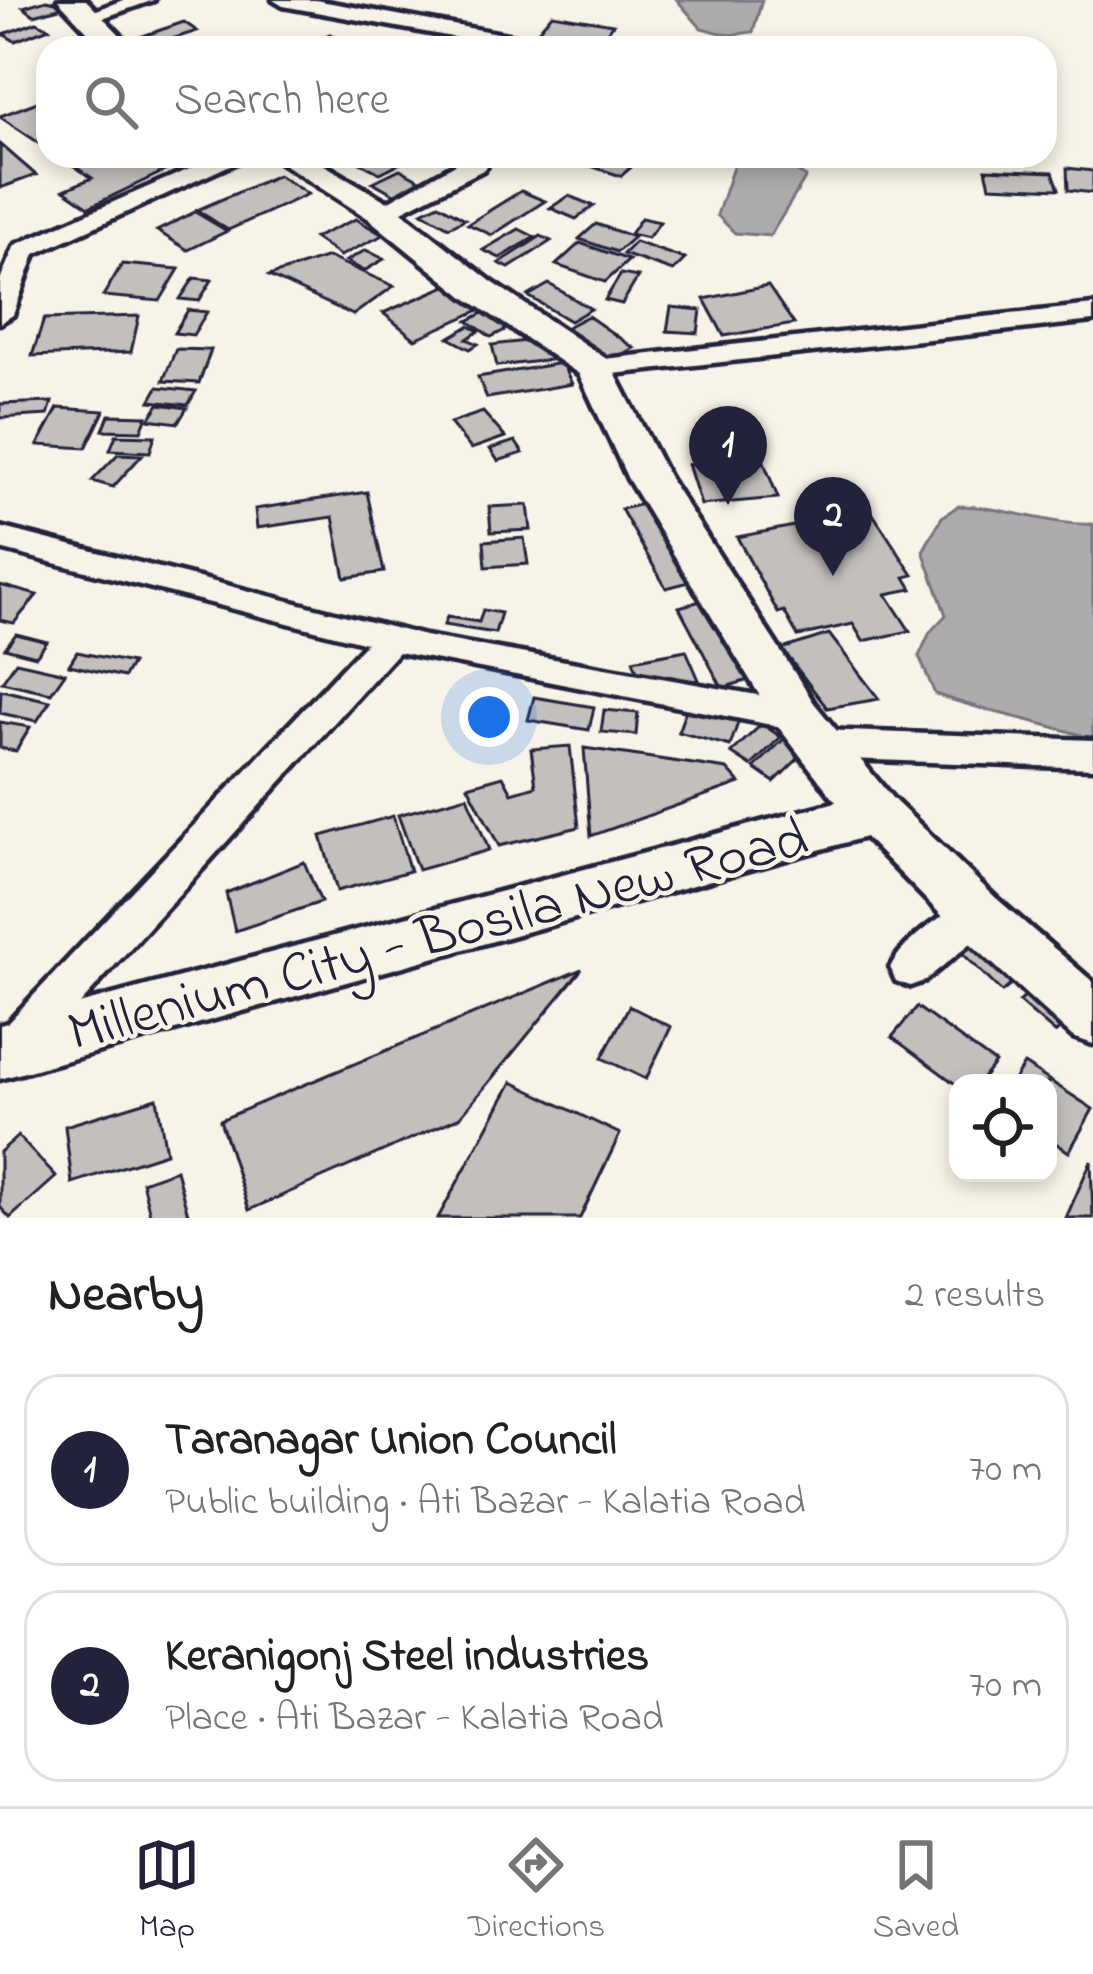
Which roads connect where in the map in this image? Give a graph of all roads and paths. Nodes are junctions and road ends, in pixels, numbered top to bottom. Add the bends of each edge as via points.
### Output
1 (144, 0) edge
2 (283, 0) edge
3 (81, 8) edge
4 (107, 36) edge
5 (481, 36) edge
6 (209, 168) edge
7 (307, 168) edge
8 (469, 168) edge
9 (381, 212) junction
10 (12, 249) edge
11 (1093, 313) edge
12 (0, 315) edge
13 (600, 374) junction
14 (0, 538) edge
15 (406, 642) junction
16 (809, 730) junction
17 (1093, 754) edge
18 (874, 812) junction
19 (977, 915) junction
20 (910, 968) dead end
21 (1093, 1018) edge
22 (6, 1050) edge

1 - 3 street
2 - 5 street
3 - 4 main road
6 - 10 street
7 - 9 main road
8 - 9 street
9 - 13 main road
10 - 12 street
11 - 13 street
13 - 16 main road via 649,479
14 - 15 street
15 - 16 street
15 - 22 street
16 - 17 street
16 - 18 main road
18 - 19 main road
18 - 22 main road, Millenium City - Bosila New Road
19 - 20 street
19 - 21 main road

